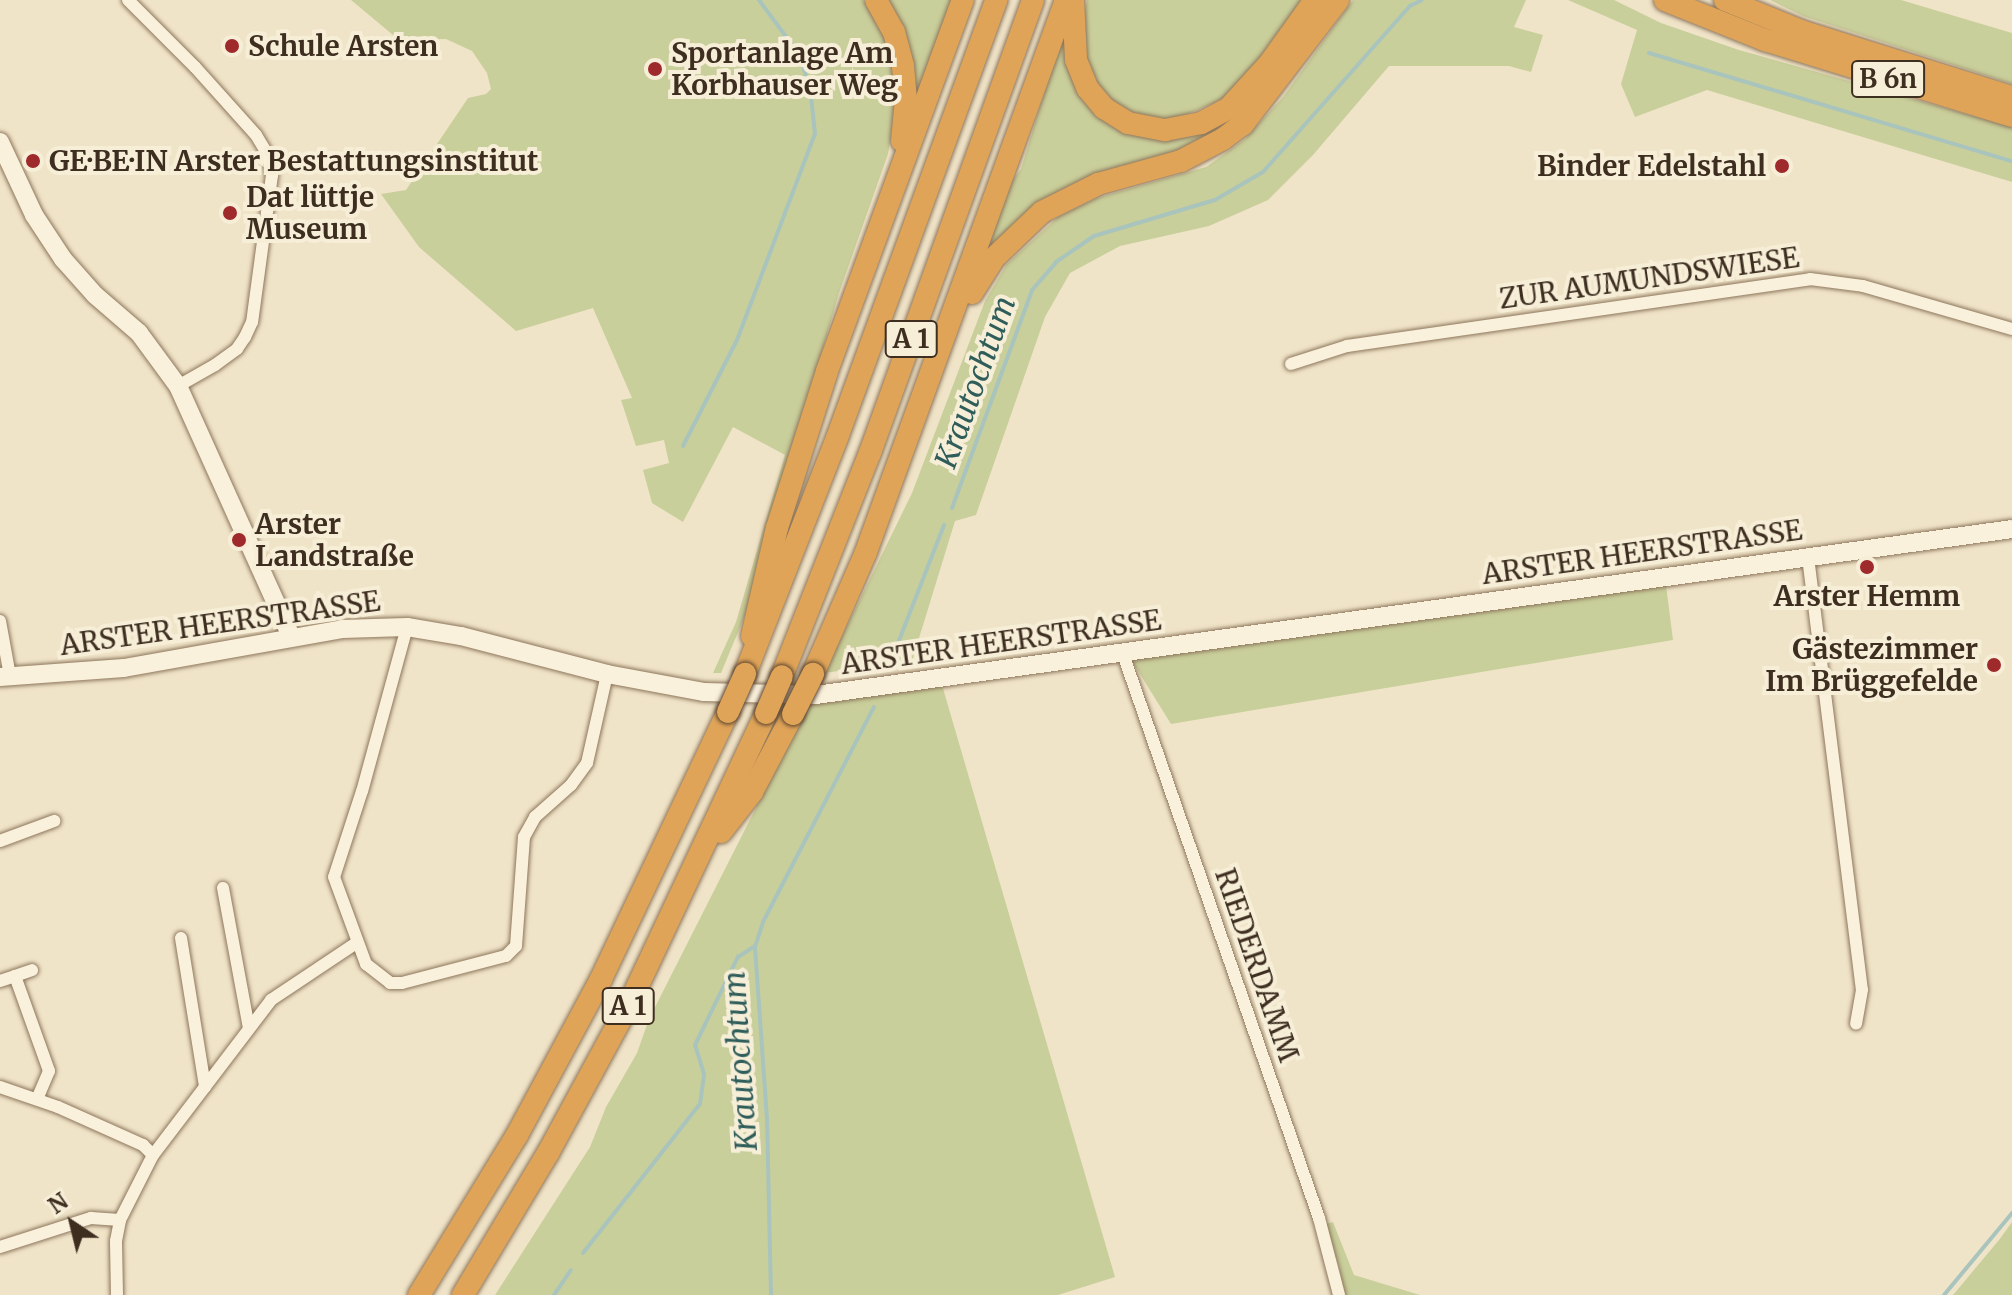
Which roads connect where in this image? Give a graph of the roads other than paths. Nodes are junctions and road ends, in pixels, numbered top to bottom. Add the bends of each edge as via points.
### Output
1 (128, 0) edge
2 (876, 0) edge
3 (963, 0) edge
4 (996, 0) edge
5 (1033, 0) edge
6 (1066, 0) edge
7 (1073, 0) edge
8 (1315, 0) edge
9 (1338, 0) edge
10 (1665, 0) edge
11 (1725, 0) edge
12 (2012, 97) edge
13 (2012, 116) edge
14 (0, 142) edge
15 (896, 183) junction
16 (950, 328) junction
17 (2012, 329) edge
18 (1291, 364) dead end
19 (178, 386) junction
20 (2012, 529) edge
21 (1808, 557) junction
22 (0, 621) edge
23 (407, 627) junction
24 (291, 636) junction
25 (1123, 654) junction
26 (607, 674) junction
27 (745, 674) junction
28 (5, 677) edge
29 (54, 821) dead end
30 (0, 841) edge
31 (703, 855) junction
32 (223, 888) dead end
33 (181, 938) dead end
34 (356, 943) junction
35 (32, 970) dead end
36 (15, 976) junction
37 (0, 981) edge
38 (1856, 1023) dead end
39 (249, 1028) junction
40 (0, 1087) edge
41 (205, 1087) junction
42 (37, 1099) junction
43 (153, 1155) junction
44 (120, 1220) junction
45 (0, 1247) edge
46 (117, 1295) edge
47 (419, 1295) edge
48 (463, 1295) edge
49 (1339, 1295) edge

1 - 19 street via 256,135 272,175 252,322 237,349
2 - 15 highway via 894,32 903,66 906,99
3 - 15 highway
4 - 27 highway, A 1 via 832,453
5 - 31 highway, A 1, bridge via 870,453 782,676
6 - 16 highway
7 - 8 highway via 1076,60 1088,89 1114,115 1144,128 1165,130 1201,123 1229,108 1270,63
9 - 16 highway via 1243,124 1181,161 1098,184 1042,212 994,258
10 - 13 highway, B 6n via 1765,40
11 - 12 highway, B 6n via 1804,32
14 - 19 street via 34,215 63,259 139,333
15 - 27 highway via 777,528
16 - 31 highway, bridge via 866,552 813,674 752,792
17 - 18 street, ZUR AUMUNDSWIESE via 1863,286 1810,279 1347,346
19 - 24 street
20 - 21 street, ARSTER HEERSTRASSE
21 - 25 street, ARSTER HEERSTRASSE
21 - 38 street via 1862,990
22 - 28 street
23 - 24 street, ARSTER HEERSTRASSE
23 - 26 street, ARSTER HEERSTRASSE
23 - 34 street via 334,877
24 - 28 street, ARSTER HEERSTRASSE via 124,668
25 - 26 street, ARSTER HEERSTRASSE via 816,695 704,692
25 - 49 street, RIEDERDAMM via 1319,1218
26 - 34 street via 587,763 535,817 524,837 516,946 506,956 390,983 366,964
27 - 47 highway, A 1, bridge via 601,979 517,1135
29 - 30 street
31 - 48 highway, A 1 via 548,1153
32 - 39 street
33 - 41 street
34 - 39 street via 271,1000
35 - 36 street
36 - 37 street
36 - 42 street via 49,1071
39 - 41 street
40 - 42 street
41 - 43 street
42 - 43 street via 143,1145
43 - 44 street
44 - 45 street via 91,1218
44 - 46 street

